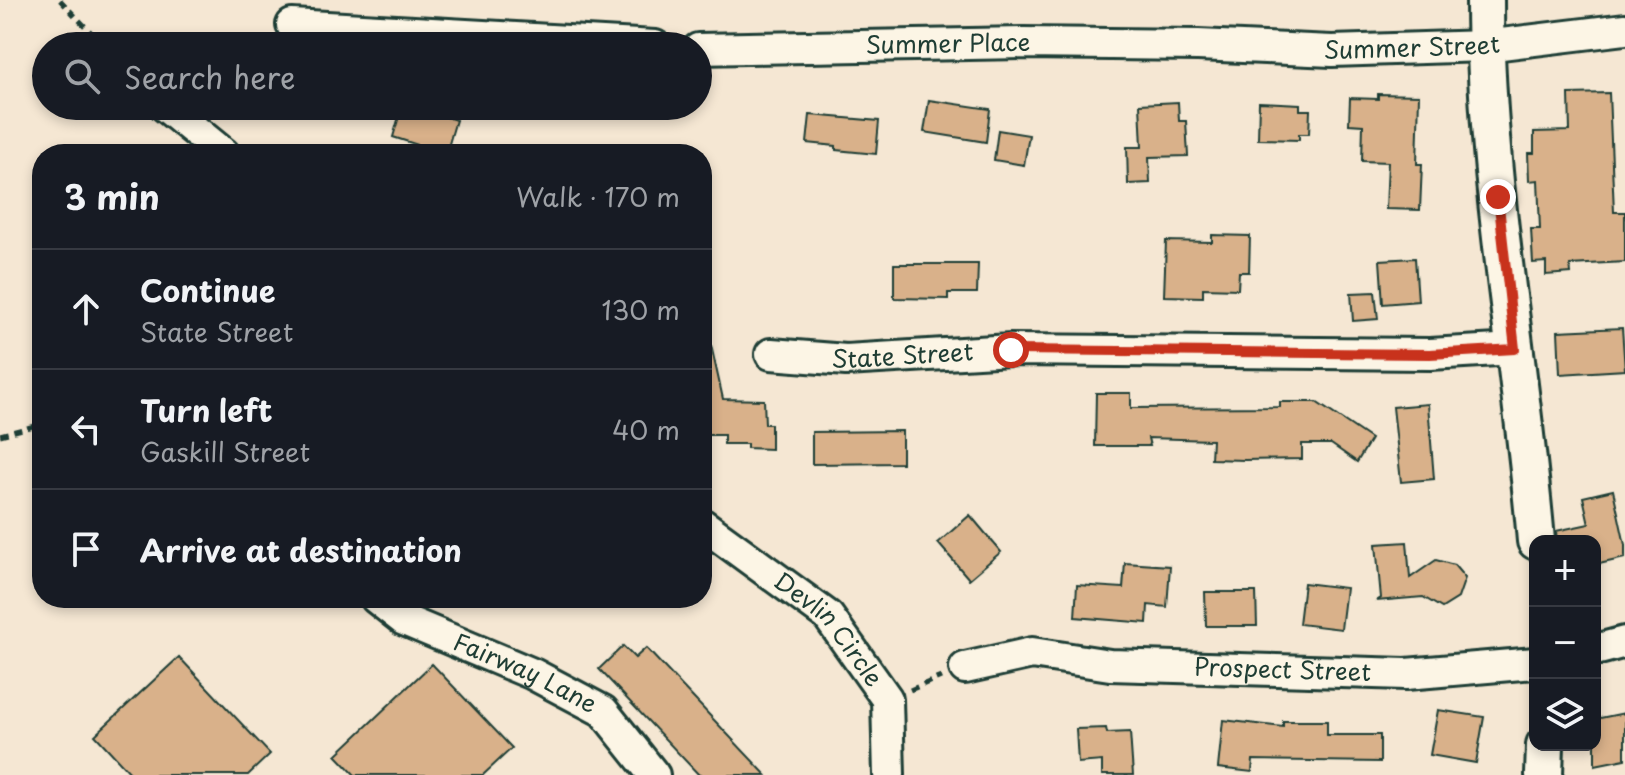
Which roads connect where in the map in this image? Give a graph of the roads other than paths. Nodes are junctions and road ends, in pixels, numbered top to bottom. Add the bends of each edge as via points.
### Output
1 (1485, 0) edge
2 (292, 25) dead end
3 (1625, 29) edge
4 (413, 32) edge
5 (1198, 45) joint
6 (1485, 46) junction
7 (712, 49) edge
8 (182, 120) edge
9 (212, 144) edge
10 (1515, 349) junction
11 (771, 354) dead end
12 (712, 531) edge
13 (1535, 535) edge
14 (389, 608) edge
15 (1625, 642) edge
16 (1601, 648) edge
17 (1529, 664) edge
18 (965, 668) road end
19 (1545, 751) edge
20 (654, 775) edge
21 (889, 775) edge
22 (1544, 775) edge

1 - 6 street
2 - 4 street
3 - 6 street, Summer Street
5 - 6 street, Summer Street via 1332,51
5 - 7 street, Summer Place
6 - 10 street
8 - 9 street
10 - 11 street, State Street via 1430,354 1011,350 846,360
10 - 13 street
12 - 21 street, Devlin Circle via 828,616 887,699
14 - 20 street, Fairway Lane via 404,620 533,674 603,711
15 - 16 street
17 - 18 street, Prospect Street via 1406,674 1110,665 1032,653
19 - 22 street

